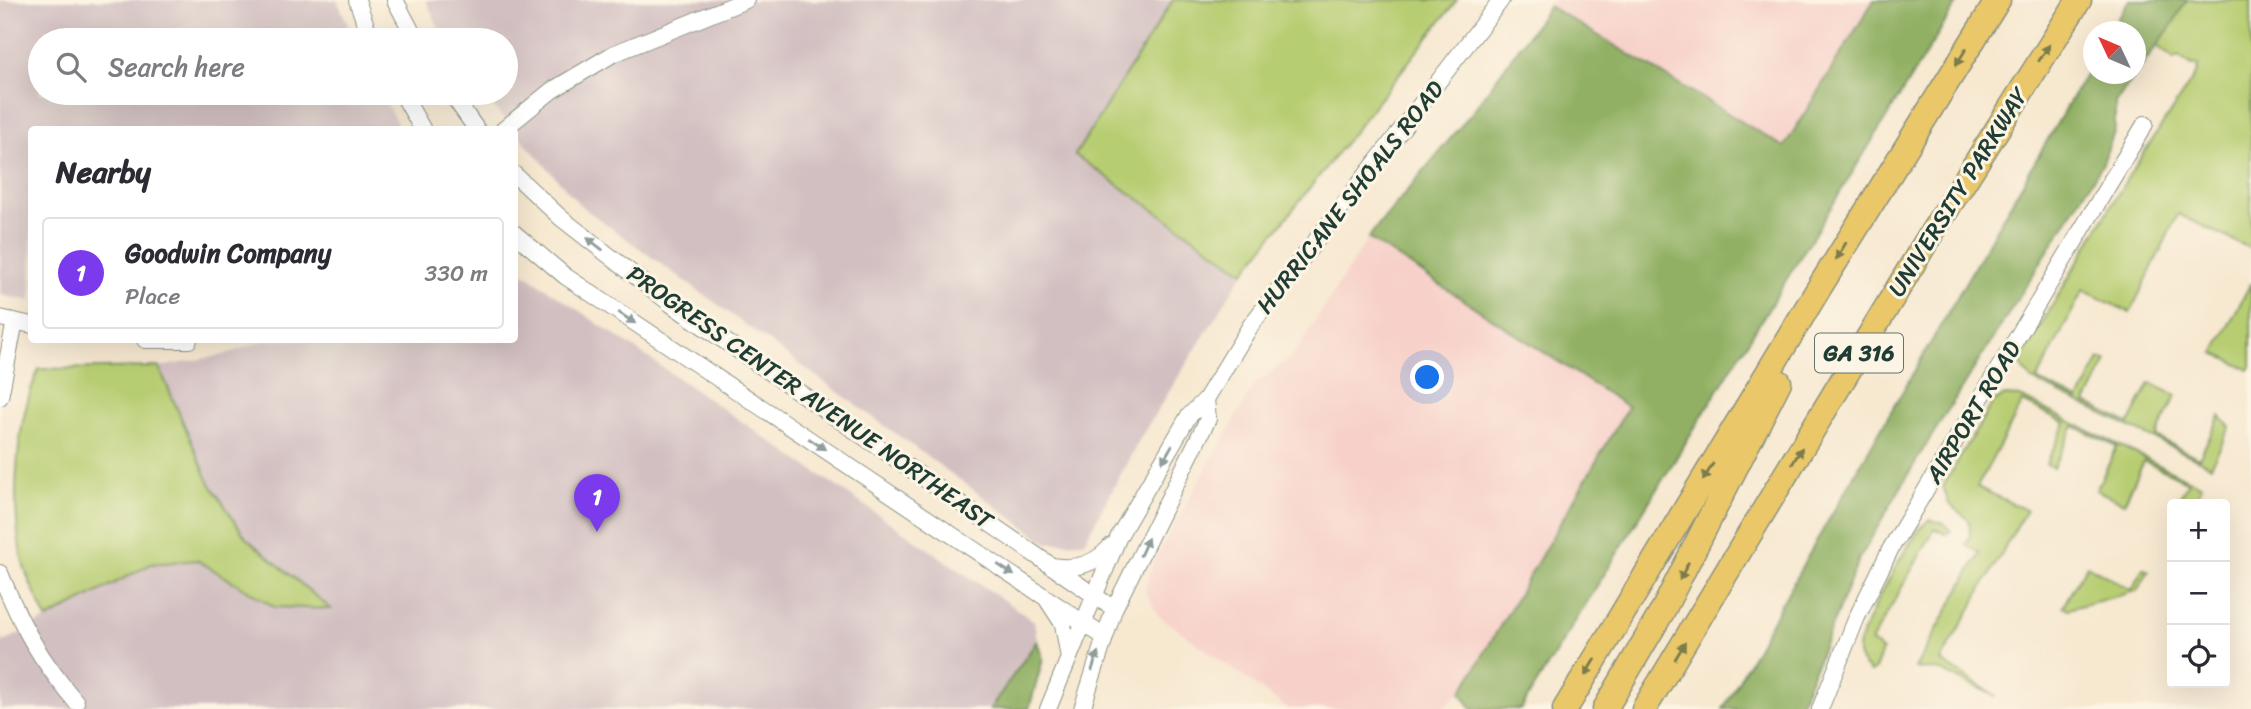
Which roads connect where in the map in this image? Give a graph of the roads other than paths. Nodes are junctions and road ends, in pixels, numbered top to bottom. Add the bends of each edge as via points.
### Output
1 (356, 0) edge
2 (395, 0) edge
3 (746, 0) edge
4 (1501, 0) edge
5 (1998, 0) edge
6 (2079, 0) edge
7 (366, 28) edge
8 (410, 28) edge
9 (409, 105) edge
10 (459, 105) edge
11 (472, 123) edge
12 (2145, 124) dead end
13 (422, 126) edge
14 (508, 126) edge
15 (518, 178) edge
16 (518, 236) edge
17 (1819, 288) junction
18 (8, 320) edge
19 (28, 324) edge
20 (0, 397) edge
21 (1206, 398) junction
22 (1119, 536) junction
23 (1051, 566) junction
24 (0, 573) edge
25 (1042, 594) junction
26 (1095, 598) junction
27 (1114, 609) junction
28 (1085, 624) junction
29 (1103, 636) junction
30 (1069, 660) junction
31 (76, 702) dead end
32 (1048, 709) edge
33 (1082, 709) edge
34 (1565, 709) edge
35 (1605, 709) edge
36 (1644, 709) edge
37 (1820, 709) edge

1 - 7 street
2 - 8 street
3 - 14 street via 613,54 551,91
4 - 21 street, HURRICANE SHOALS ROAD via 1251,325
5 -> 17 highway, GA 316
36 -> 6 highway, UNIVERSITY PARKWAY / GA 316 via 1926,242
9 - 13 street
10 - 11 street
12 - 37 street, AIRPORT ROAD via 1891,548
23 -> 15 street, PROGRESS CENTER AVENUE NORTHEAST via 671,303 561,218
16 -> 25 street, PROGRESS CENTER AVENUE NORTHEAST via 593,295
17 -> 34 highway, GA 316
17 -> 35 highway via 1791,360 1733,476
18 - 19 street
18 - 20 street
21 -> 22 street, HURRICANE SHOALS ROAD via 1188,416
27 -> 21 street, HURRICANE SHOALS ROAD via 1208,419
22 - 23 street via 1100,559 1073,567
22 - 26 street, HURRICANE SHOALS ROAD
23 - 26 street, PROGRESS CENTER AVENUE NORTHEAST
24 - 31 street via 42,662
25 - 28 street, PROGRESS CENTER AVENUE NORTHEAST
25 - 30 street via 1063,624
26 - 27 street, PROGRESS CENTER AVENUE NORTHEAST
26 - 28 street, HURRICANE SHOALS ROAD
27 - 29 street, HURRICANE SHOALS ROAD
28 - 29 street, PROGRESS CENTER AVENUE NORTHEAST
28 - 30 street, HURRICANE SHOALS ROAD
33 -> 29 street, HURRICANE SHOALS ROAD
30 - 32 street, HURRICANE SHOALS ROAD

